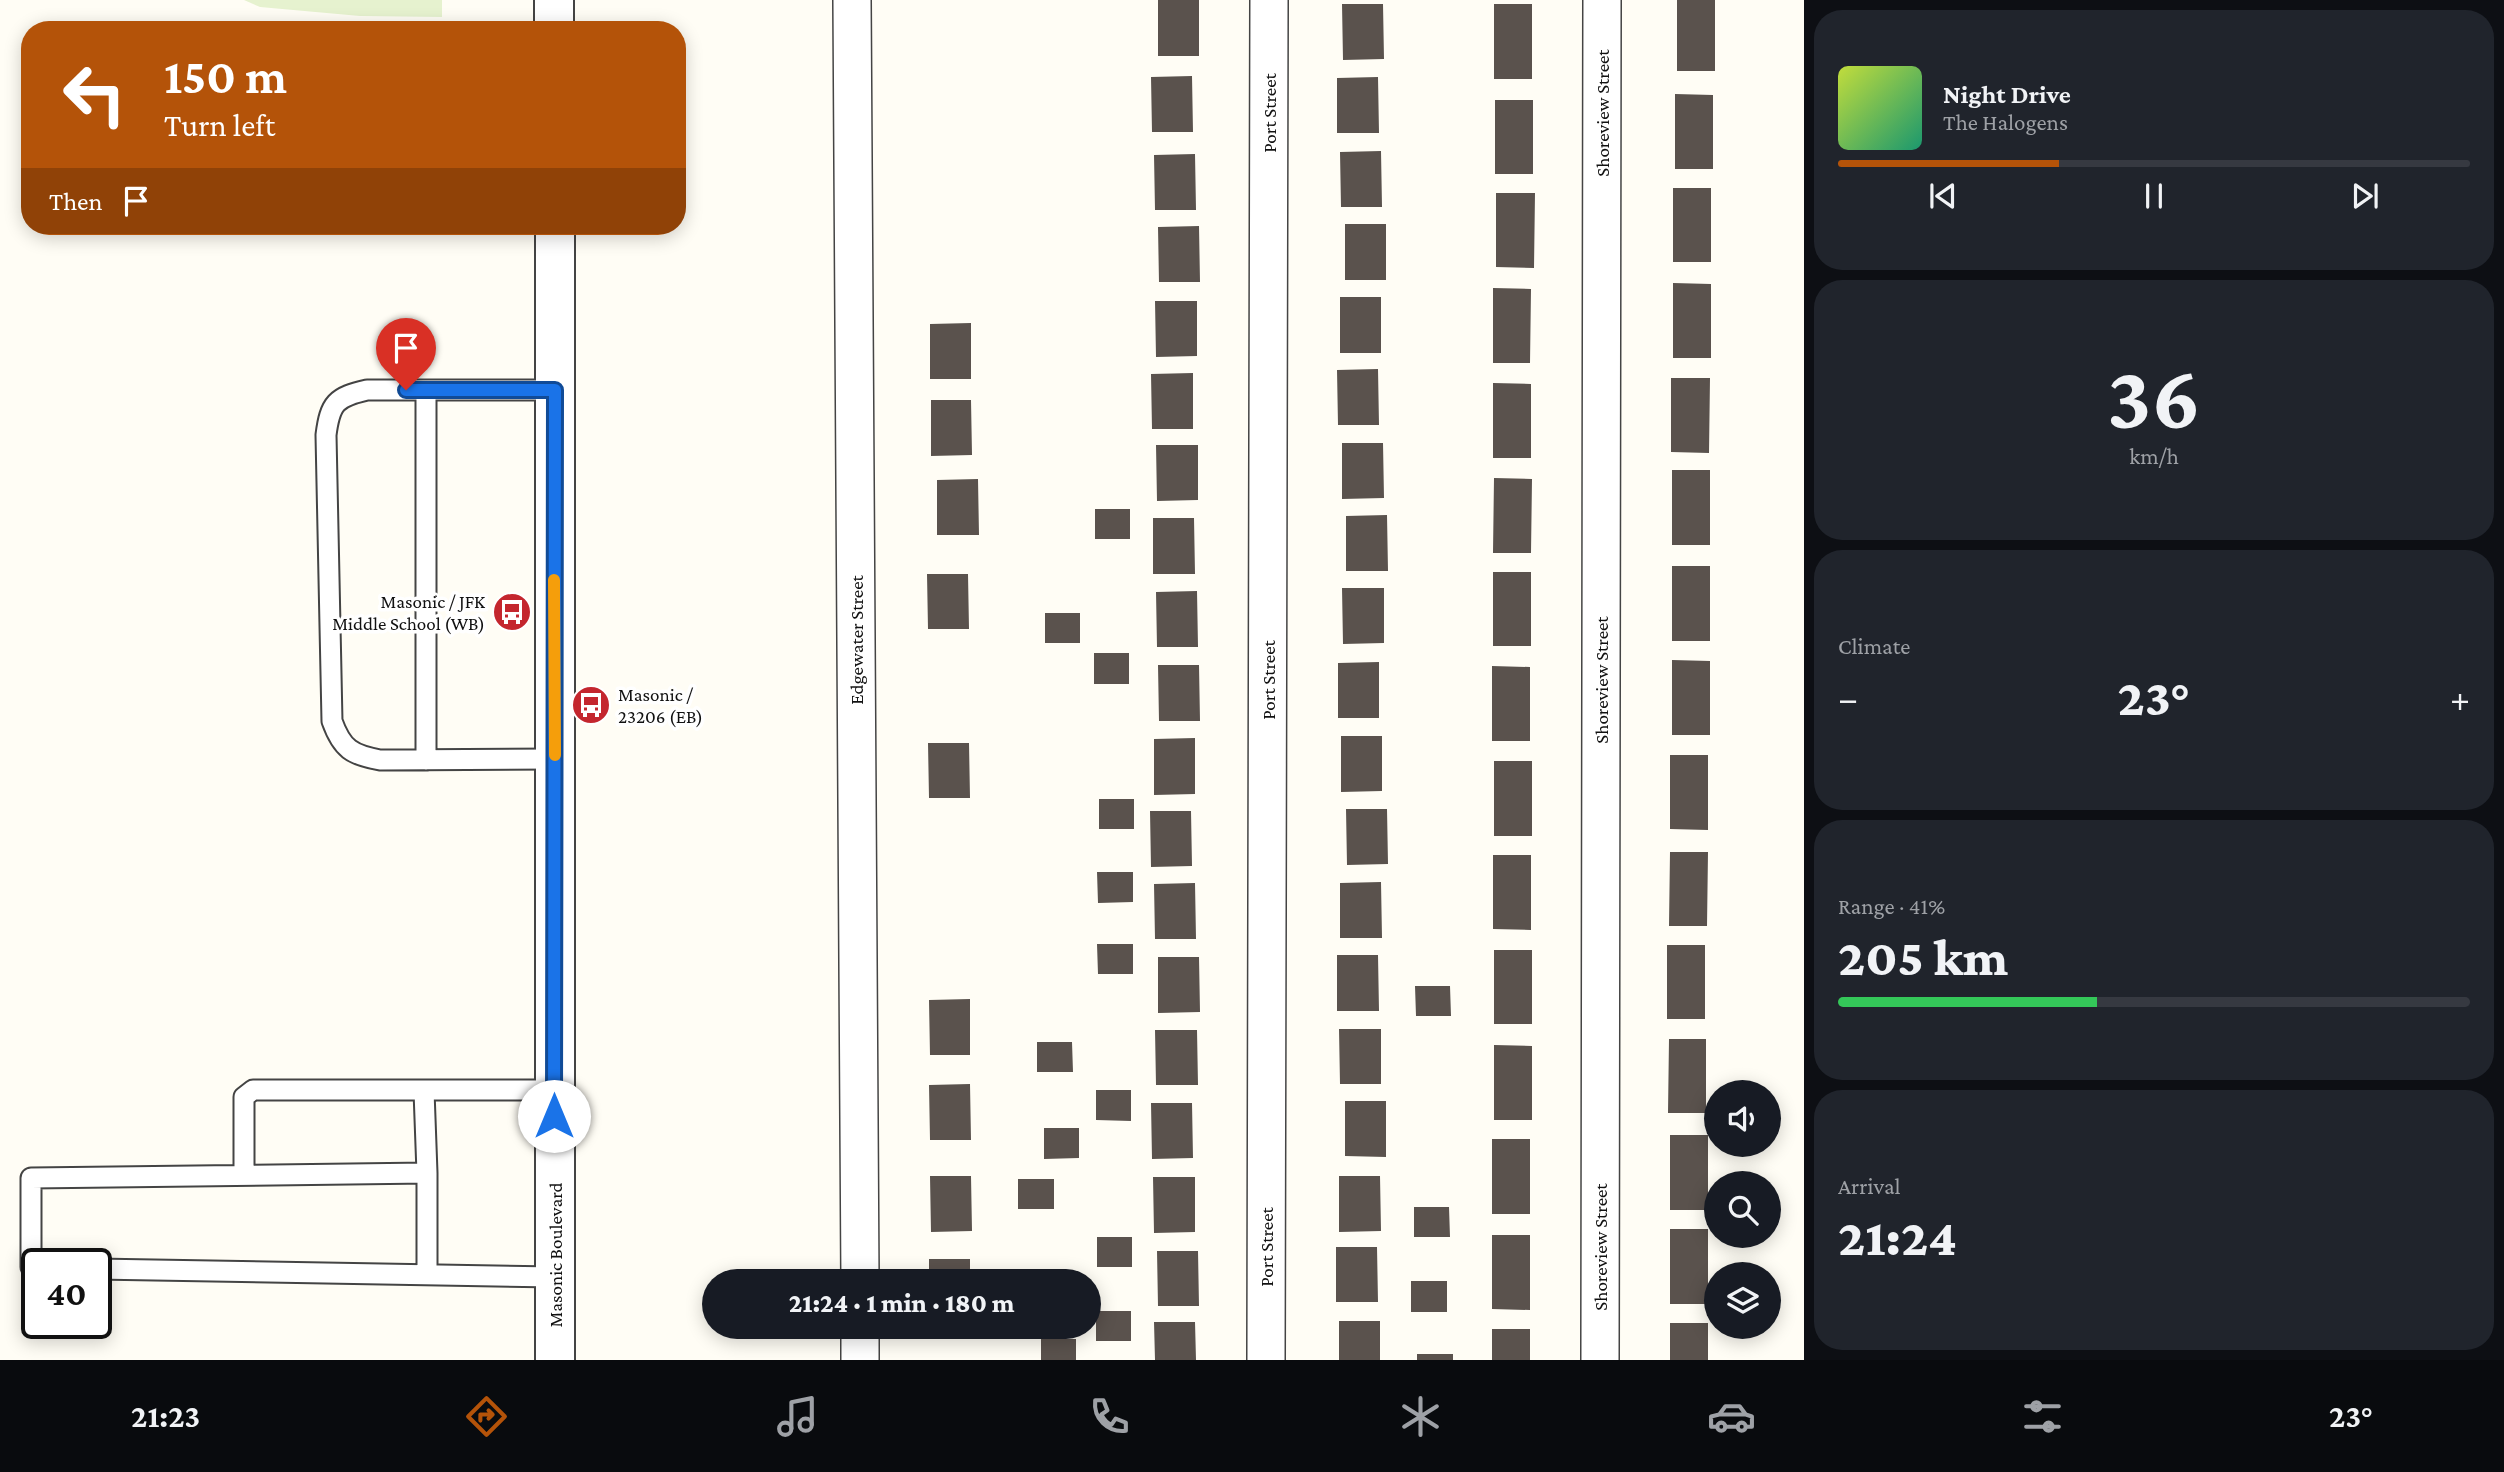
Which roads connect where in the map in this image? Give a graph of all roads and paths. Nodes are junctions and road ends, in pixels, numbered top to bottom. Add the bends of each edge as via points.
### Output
1 (554, 0) edge
2 (852, 0) edge
3 (1269, 0) edge
4 (1602, 0) edge
5 (554, 21) edge
6 (555, 235) edge
7 (426, 390) junction
8 (555, 390) junction
9 (555, 759) junction
10 (426, 760) junction
11 (554, 1090) junction
12 (424, 1091) junction
13 (426, 1173) junction
14 (244, 1175) junction
15 (31, 1248) edge
16 (112, 1269) edge
17 (860, 1269) edge
18 (427, 1274) junction
19 (555, 1277) junction
20 (860, 1339) edge
21 (555, 1360) edge
22 (860, 1360) edge
23 (1266, 1360) edge
24 (1600, 1360) edge

1 - 5 street
2 - 17 street, Edgewater Street
3 - 23 street, Port Street
4 - 24 street, Shoreview Street
6 - 8 street, Masonic Boulevard
7 - 8 lane
7 - 10 lane
7 - 10 lane via 367,390 346,395 335,402 326,435 332,722 348,749 360,757
8 - 9 street, Masonic Boulevard
9 - 10 lane
9 - 11 street, Masonic Boulevard
11 - 12 lane
11 - 19 street, Masonic Boulevard
12 - 13 lane
12 - 14 lane via 253,1090 244,1097
13 - 14 lane
13 - 18 lane
14 - 15 lane via 31,1178
16 - 18 lane
18 - 19 lane
19 - 21 street, Masonic Boulevard
20 - 22 street

